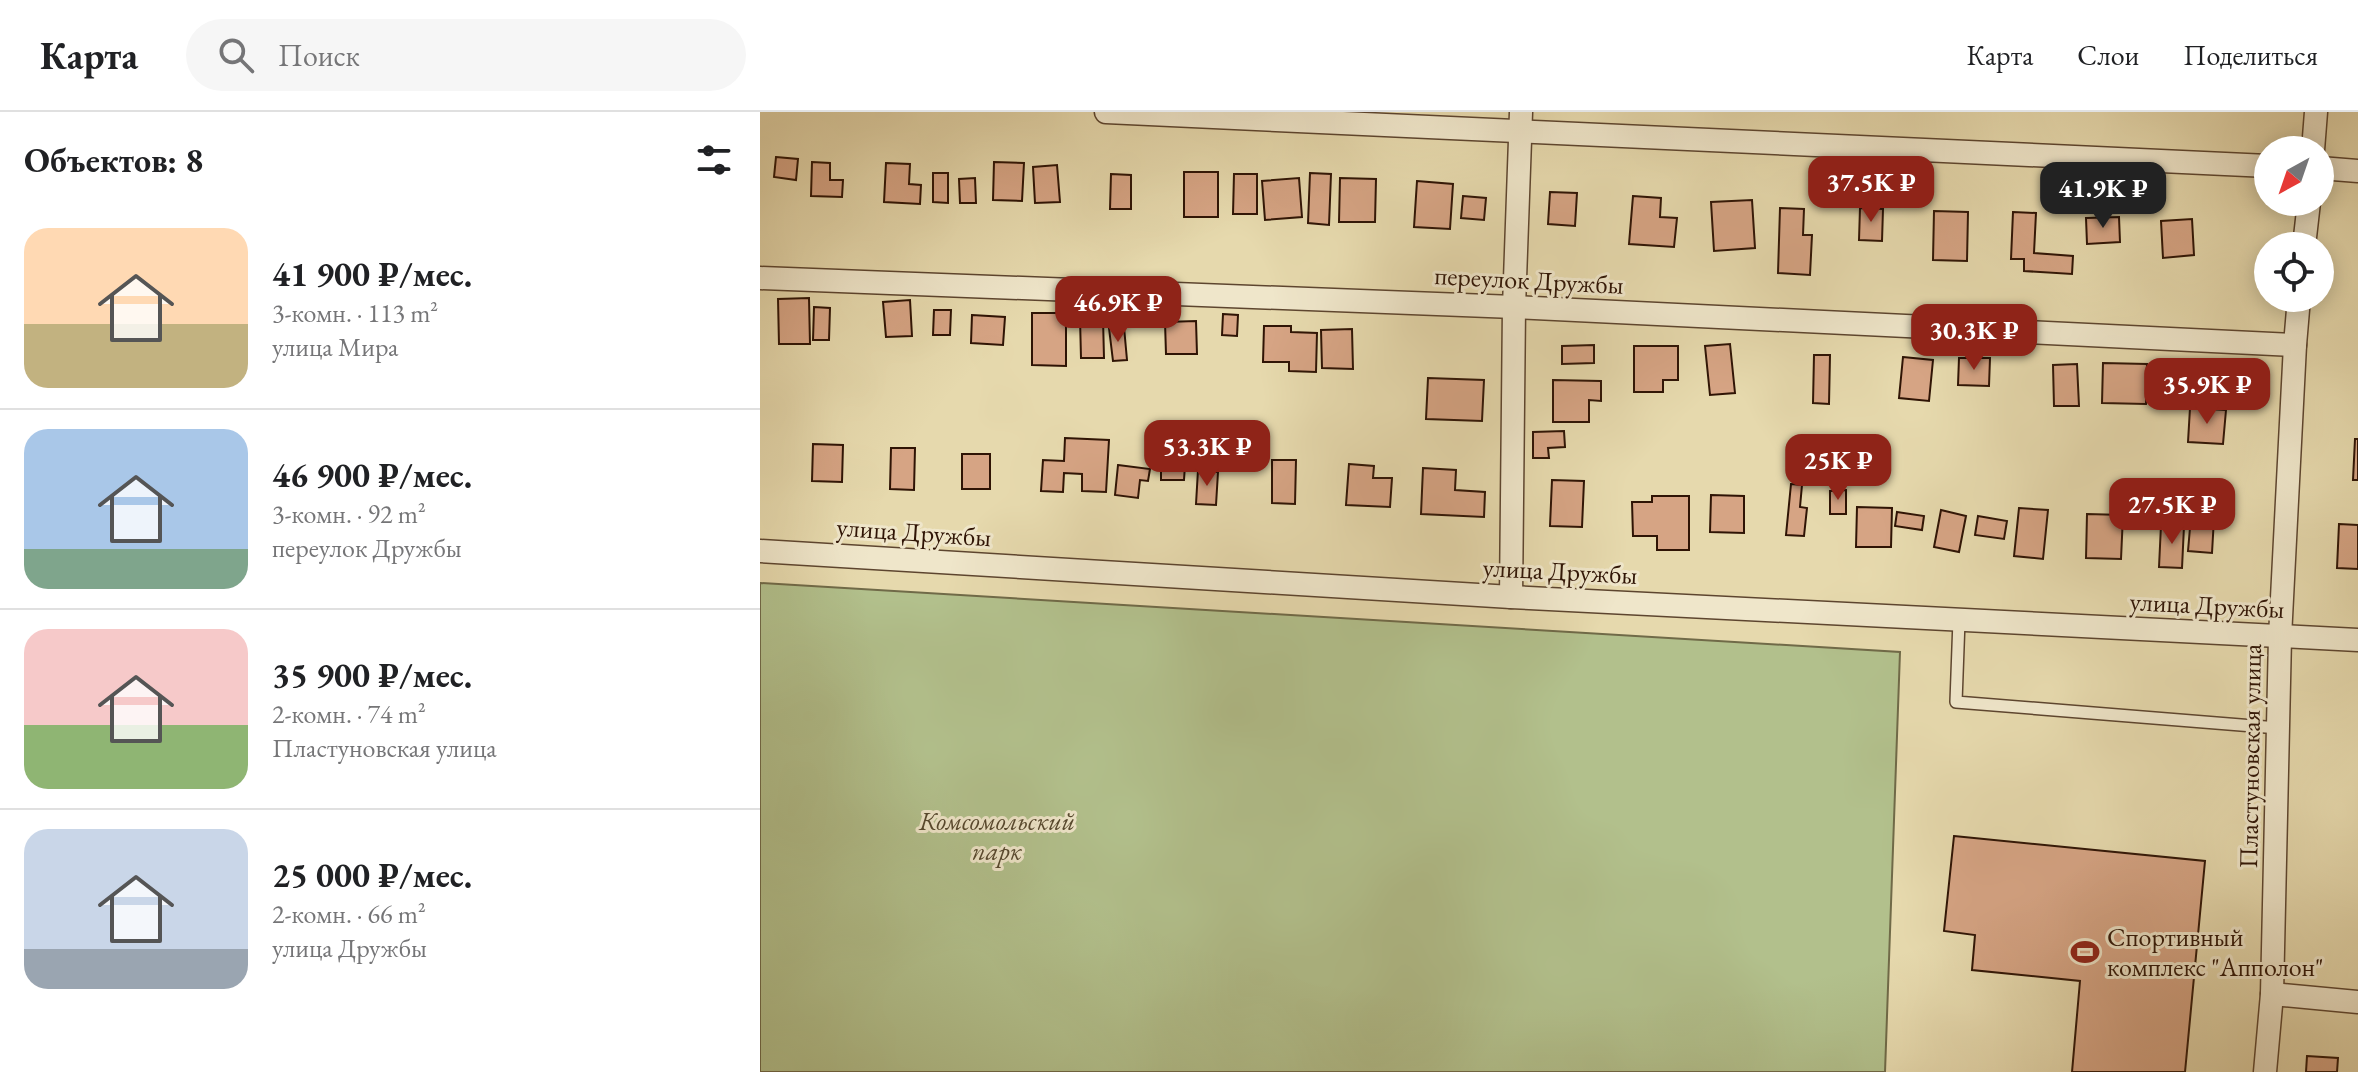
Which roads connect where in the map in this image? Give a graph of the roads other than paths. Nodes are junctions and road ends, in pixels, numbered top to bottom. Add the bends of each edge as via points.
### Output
1 (1106, 112) edge
2 (2316, 112) edge
3 (1520, 122) edge
4 (2314, 136) edge
5 (2254, 165) edge
6 (2334, 169) edge
7 (2358, 171) edge
8 (760, 278) edge
9 (1514, 307) junction
10 (2298, 312) edge
11 (2295, 345) junction
12 (760, 551) edge
13 (1511, 597) junction
14 (1959, 620) junction
15 (2280, 637) junction
16 (2358, 640) edge
17 (2278, 728) junction
18 (2272, 994) junction
19 (2358, 1002) edge
20 (2265, 1072) edge

1 - 3 street
2 - 4 street
3 - 5 street
3 - 9 street
6 - 7 street
8 - 9 street, переулок Дружбы
9 - 11 street, переулок Дружбы
9 - 13 street
10 - 11 street, Пластуновская улица
11 - 15 street, Пластуновская улица
12 - 13 street, улица Дружбы
13 - 14 street, улица Дружбы
14 - 15 street, улица Дружбы
14 - 17 lane via 1956,702
15 - 16 street, улица Дружбы
15 - 17 street, Пластуновская улица
17 - 18 street, Пластуновская улица
18 - 19 street
18 - 20 street, Пластуновская улица

